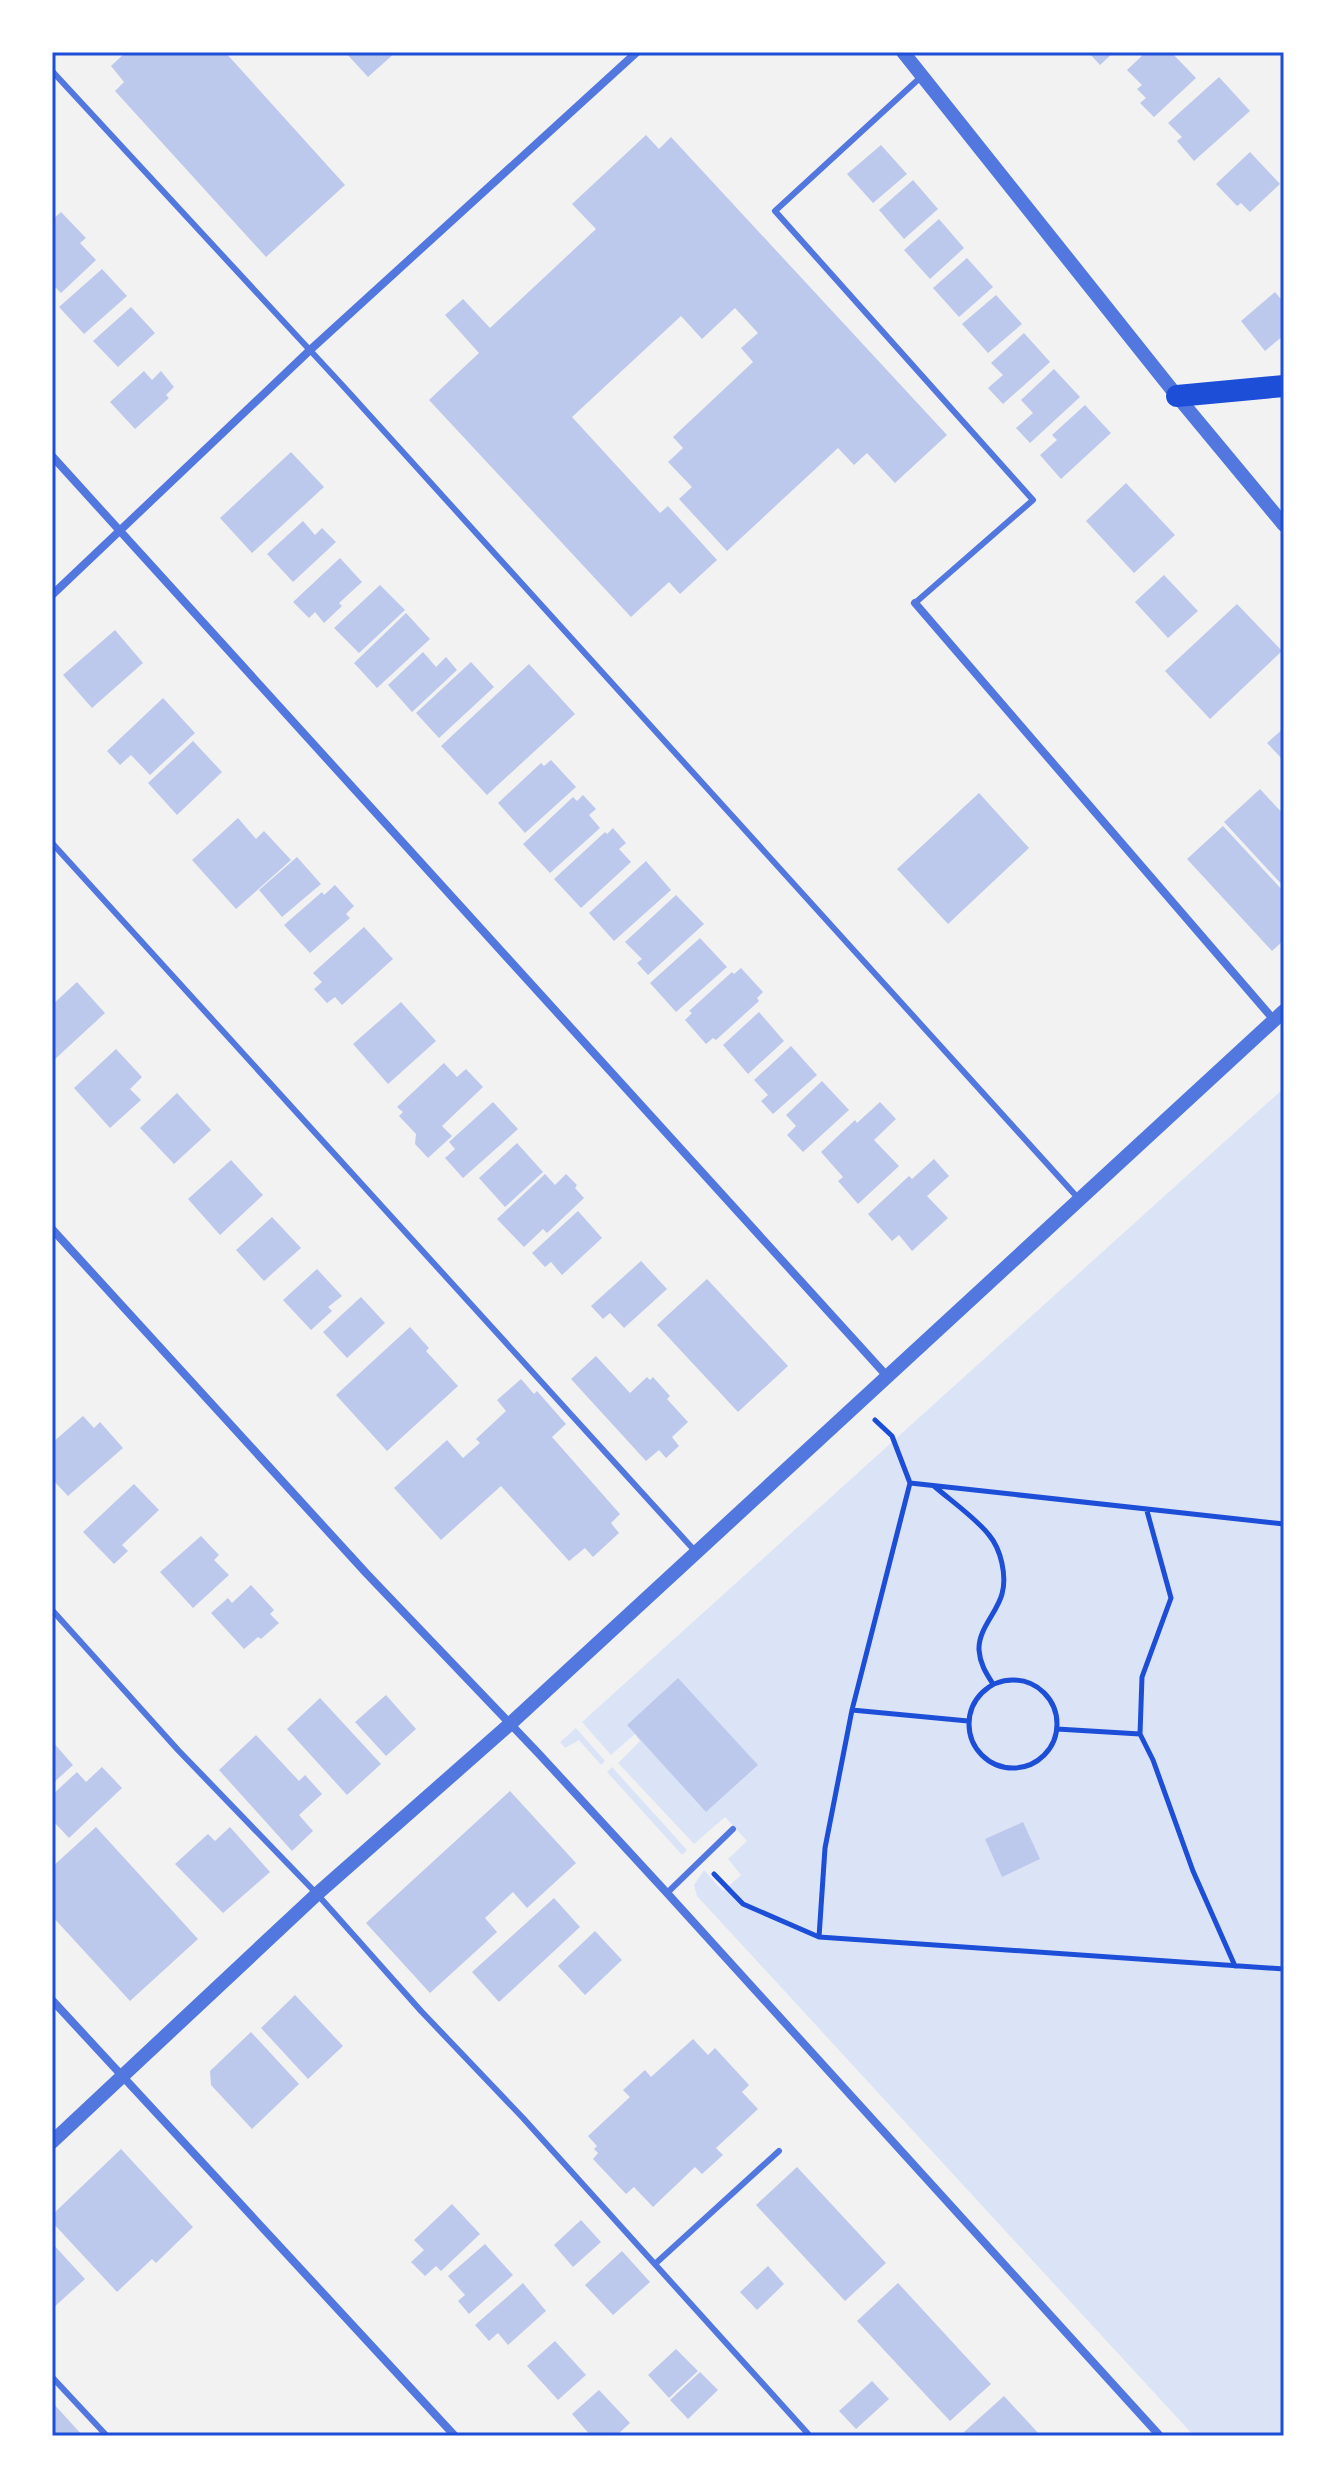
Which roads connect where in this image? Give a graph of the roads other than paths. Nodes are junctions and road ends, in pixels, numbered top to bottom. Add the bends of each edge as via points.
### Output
1 (637, 52) edge
2 (903, 52) edge
3 (52, 71) edge
4 (922, 76) junction
5 (309, 351) junction
6 (1284, 386) edge
7 (1177, 396) junction
8 (52, 456) edge
9 (1284, 525) edge
10 (120, 531) junction
11 (52, 595) edge
12 (915, 603) joint
13 (52, 843) edge
14 (1279, 1016) edge
15 (1079, 1198) junction
16 (52, 1229) edge
17 (886, 1375) junction
18 (695, 1551) junction
19 (52, 1610) edge
20 (510, 1724) junction
21 (733, 1829) dead end
22 (667, 1893) junction
23 (317, 1894) junction
24 (52, 2000) edge
25 (123, 2078) junction
26 (52, 2142) edge
27 (779, 2151) dead end
28 (655, 2264) junction
29 (52, 2377) edge
30 (107, 2436) edge
31 (455, 2436) edge
32 (810, 2436) edge
33 (1160, 2436) edge

1 - 5 street
2 - 4 street
3 - 5 lane
4 - 7 street
4 - 12 lane via 775,211 1033,500
5 - 10 street
5 - 15 lane
6 - 7 highway
7 - 9 street
8 - 10 street
10 - 11 street
10 - 17 street
12 - 14 street
13 - 18 lane
14 - 15 street
15 - 17 street
16 - 20 street
17 - 18 street
18 - 20 street
19 - 23 lane
20 - 22 street
20 - 23 street
21 - 22 lane
22 - 33 street
23 - 25 street
23 - 28 lane
24 - 25 street
25 - 26 street
25 - 31 street
27 - 28 lane
28 - 32 lane
29 - 30 lane

